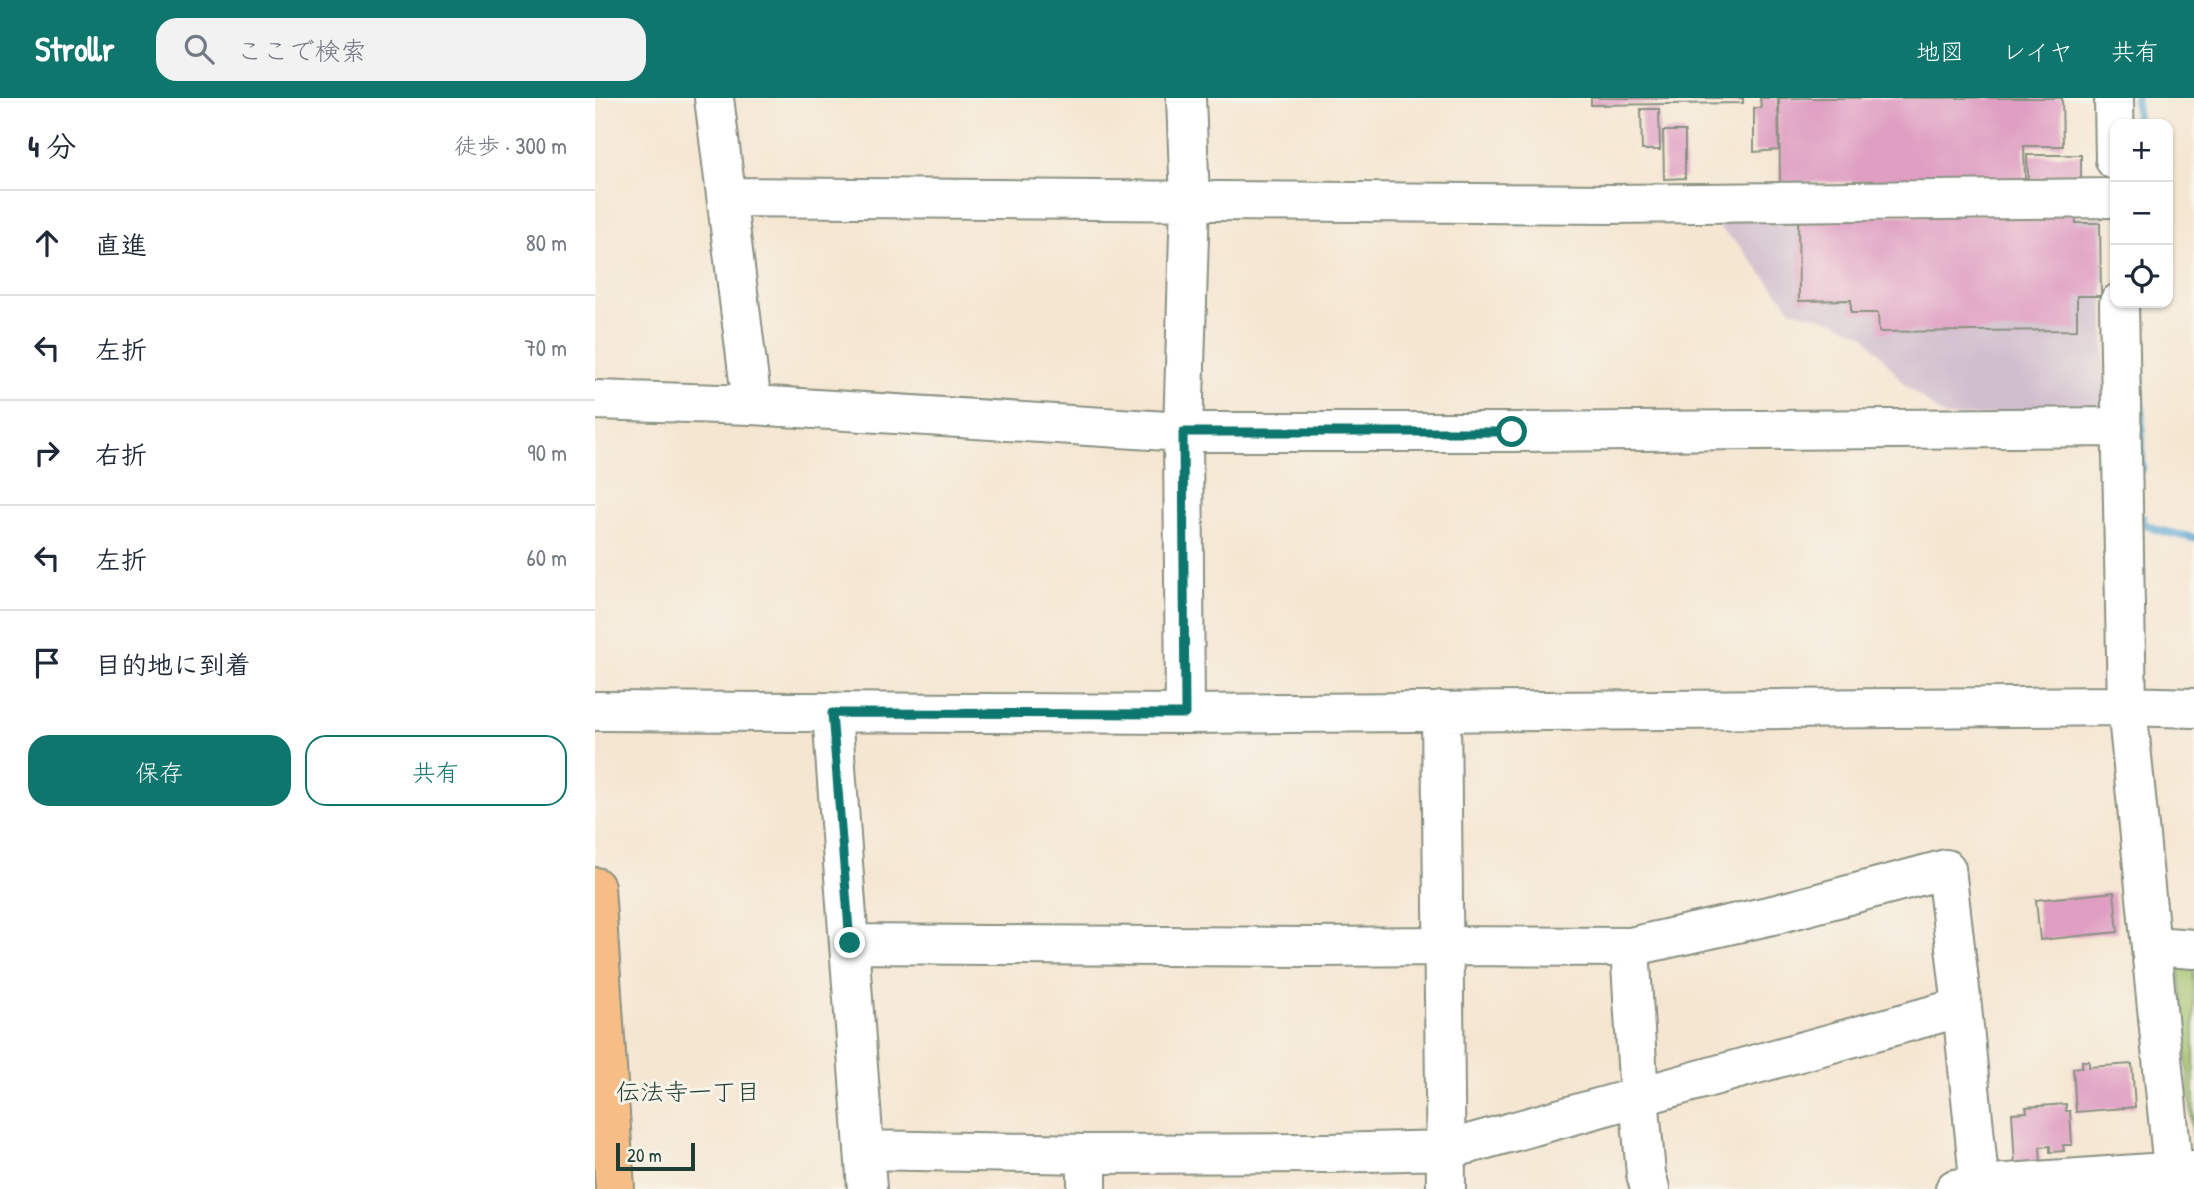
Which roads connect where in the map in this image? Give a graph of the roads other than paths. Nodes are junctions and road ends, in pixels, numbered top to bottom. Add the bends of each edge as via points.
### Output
1 (714, 98) edge
2 (1187, 98) edge
3 (2114, 98) edge
4 (2114, 119) edge
5 (727, 197) junction
6 (2110, 198) edge
7 (1190, 201) junction
8 (2119, 308) edge
9 (595, 400) edge
10 (752, 405) junction
11 (2122, 427) junction
12 (1183, 432) junction
13 (2127, 706) junction
14 (2194, 708) edge
15 (595, 711) edge
16 (1441, 711) junction
17 (832, 713) junction
18 (1185, 714) junction
19 (595, 889) edge
20 (850, 943) junction
21 (1444, 946) junction
22 (2152, 946) junction
23 (1630, 947) junction
24 (2194, 949) edge
25 (1962, 1007) junction
26 (1639, 1097) junction
27 (864, 1150) junction
28 (1447, 1150) junction
29 (1087, 1172) edge
30 (2181, 1177) edge
31 (1971, 1187) edge
32 (615, 1189) edge
33 (867, 1189) edge
34 (1446, 1189) edge
35 (1650, 1189) edge

1 - 5 street
2 - 7 street
3 - 4 street
5 - 7 street
5 - 10 street
6 - 7 street via 1611,204
7 - 12 street
8 - 11 street
9 - 10 street
10 - 12 street
11 - 12 street
11 - 13 street
12 - 18 street
13 - 14 street
13 - 16 street
13 - 22 street
15 - 17 street
16 - 18 street
16 - 21 street
17 - 18 street
17 - 20 street
19 - 32 main road
20 - 21 street
20 - 27 street
21 - 23 street
21 - 28 street
22 - 24 street
22 - 30 street
23 - 25 street via 1946,869
23 - 26 street
25 - 26 street
25 - 31 street
26 - 28 street
26 - 35 street
27 - 29 street
27 - 33 street
28 - 29 street via 1328,1153
28 - 34 street
30 - 31 street

